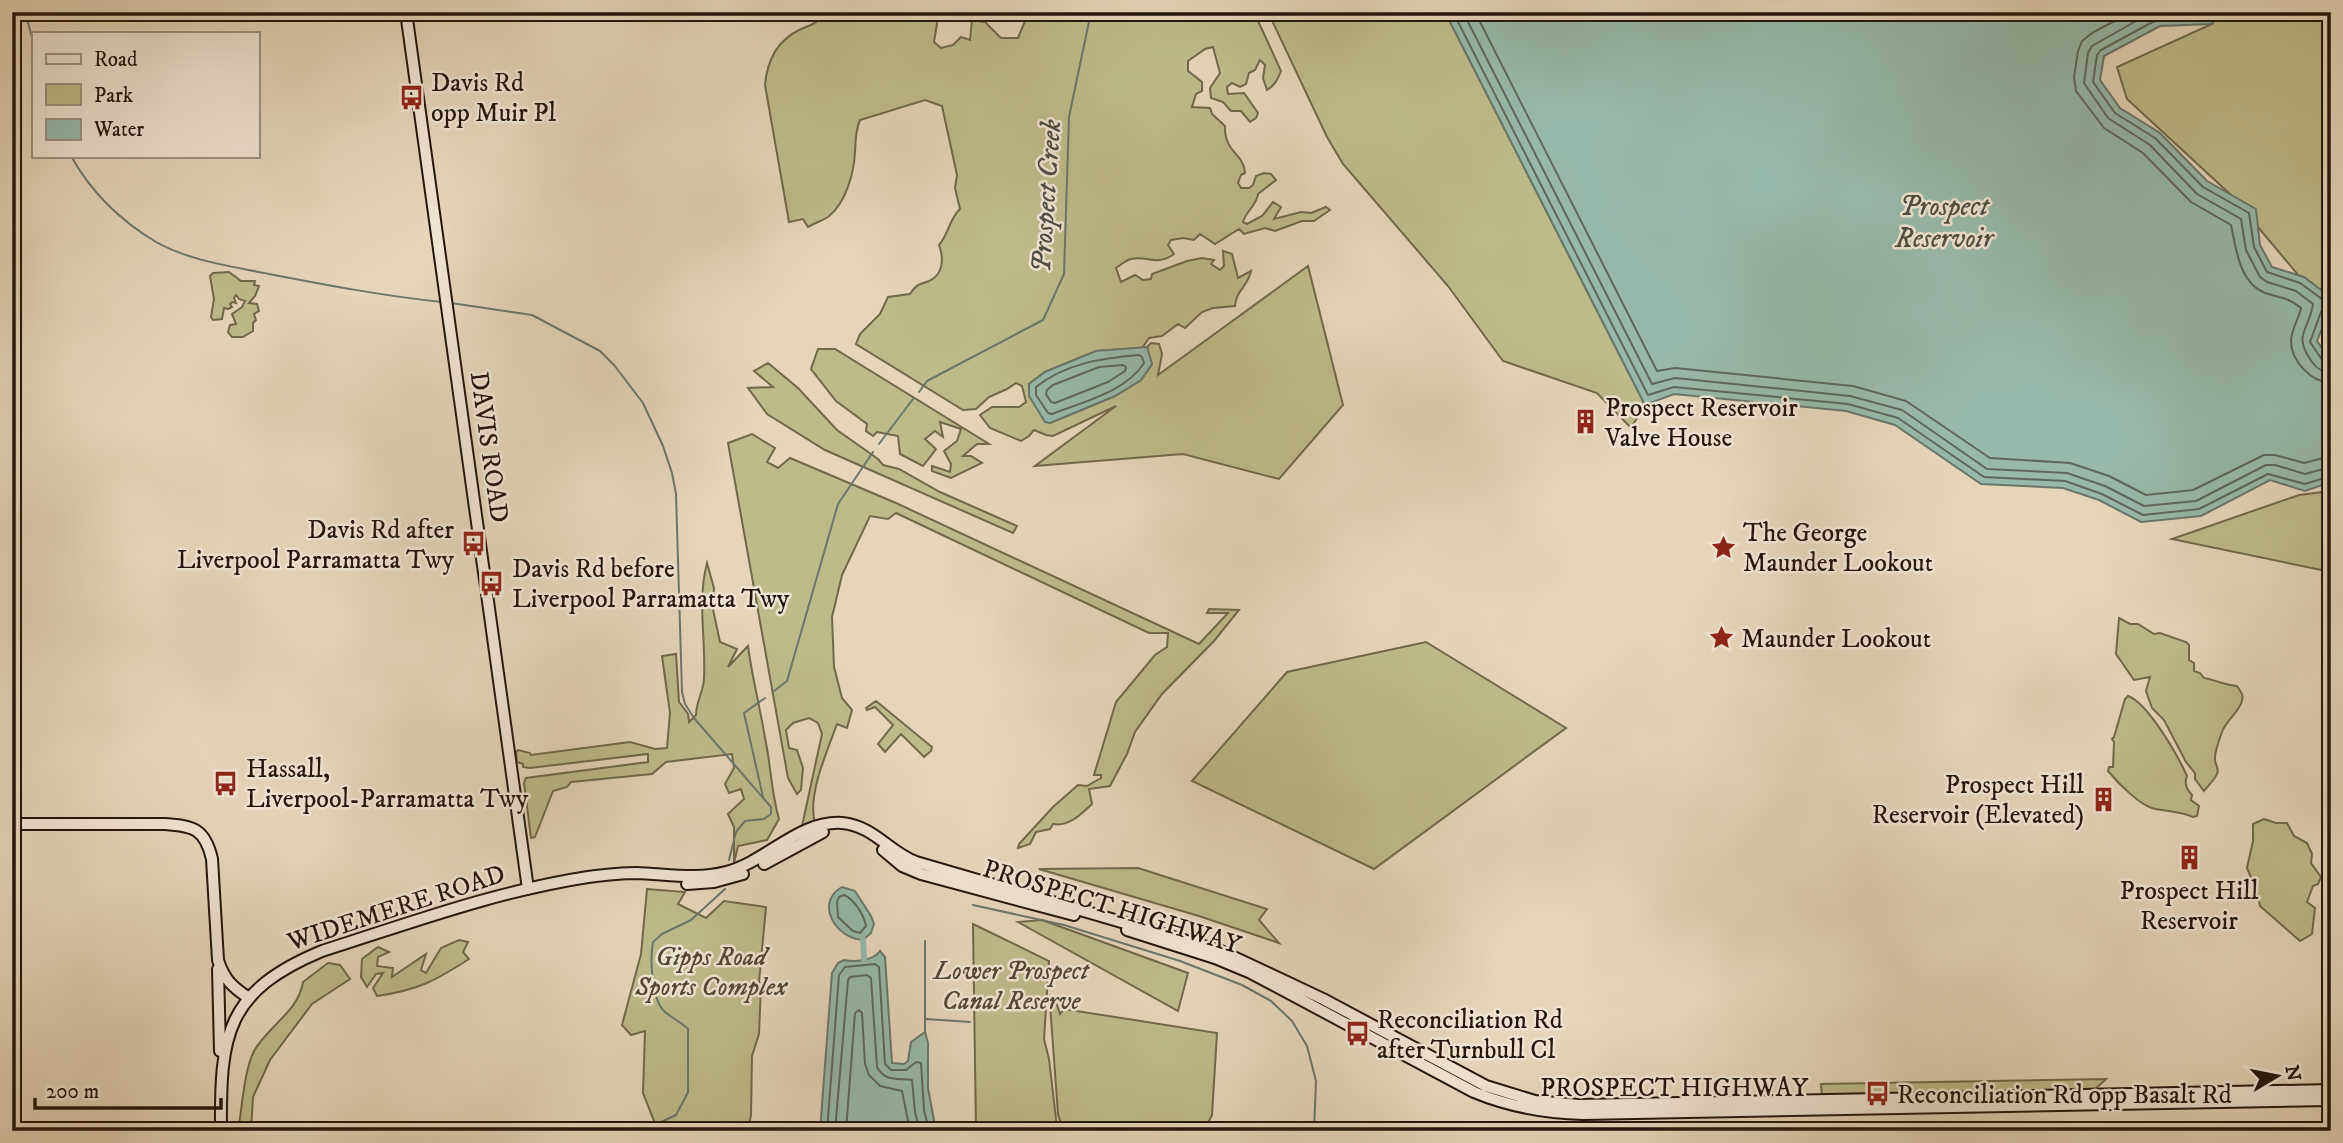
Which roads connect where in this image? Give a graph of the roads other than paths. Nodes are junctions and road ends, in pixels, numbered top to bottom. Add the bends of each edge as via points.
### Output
1 (405, 12) edge
2 (12, 824) edge
3 (789, 845) junction
4 (528, 889) junction
5 (218, 960) junction
6 (249, 998) junction
7 (221, 1079) junction
8 (2331, 1090) edge
9 (2331, 1100) edge
10 (221, 1131) edge

1 - 4 main road, DAVIS ROAD
2 - 5 main road via 165,824 196,829 209,845 212,859
3 - 4 main road, WIDEMERE ROAD via 714,882 625,880
3 - 8 main road, PROSPECT HIGHWAY via 822,825 853,825 916,862 1221,951 1323,999 1480,1083 1535,1101 1579,1105
3 - 9 main road, PROSPECT HIGHWAY via 833,830 849,831 921,874 1215,958 1286,989 1468,1089 1533,1110 1583,1114
4 - 6 main road, WIDEMERE ROAD via 322,951 276,973
5 - 6 main road via 222,975
5 - 7 main road
6 - 7 main road, WIDEMERE ROAD via 225,1045
7 - 10 main road

